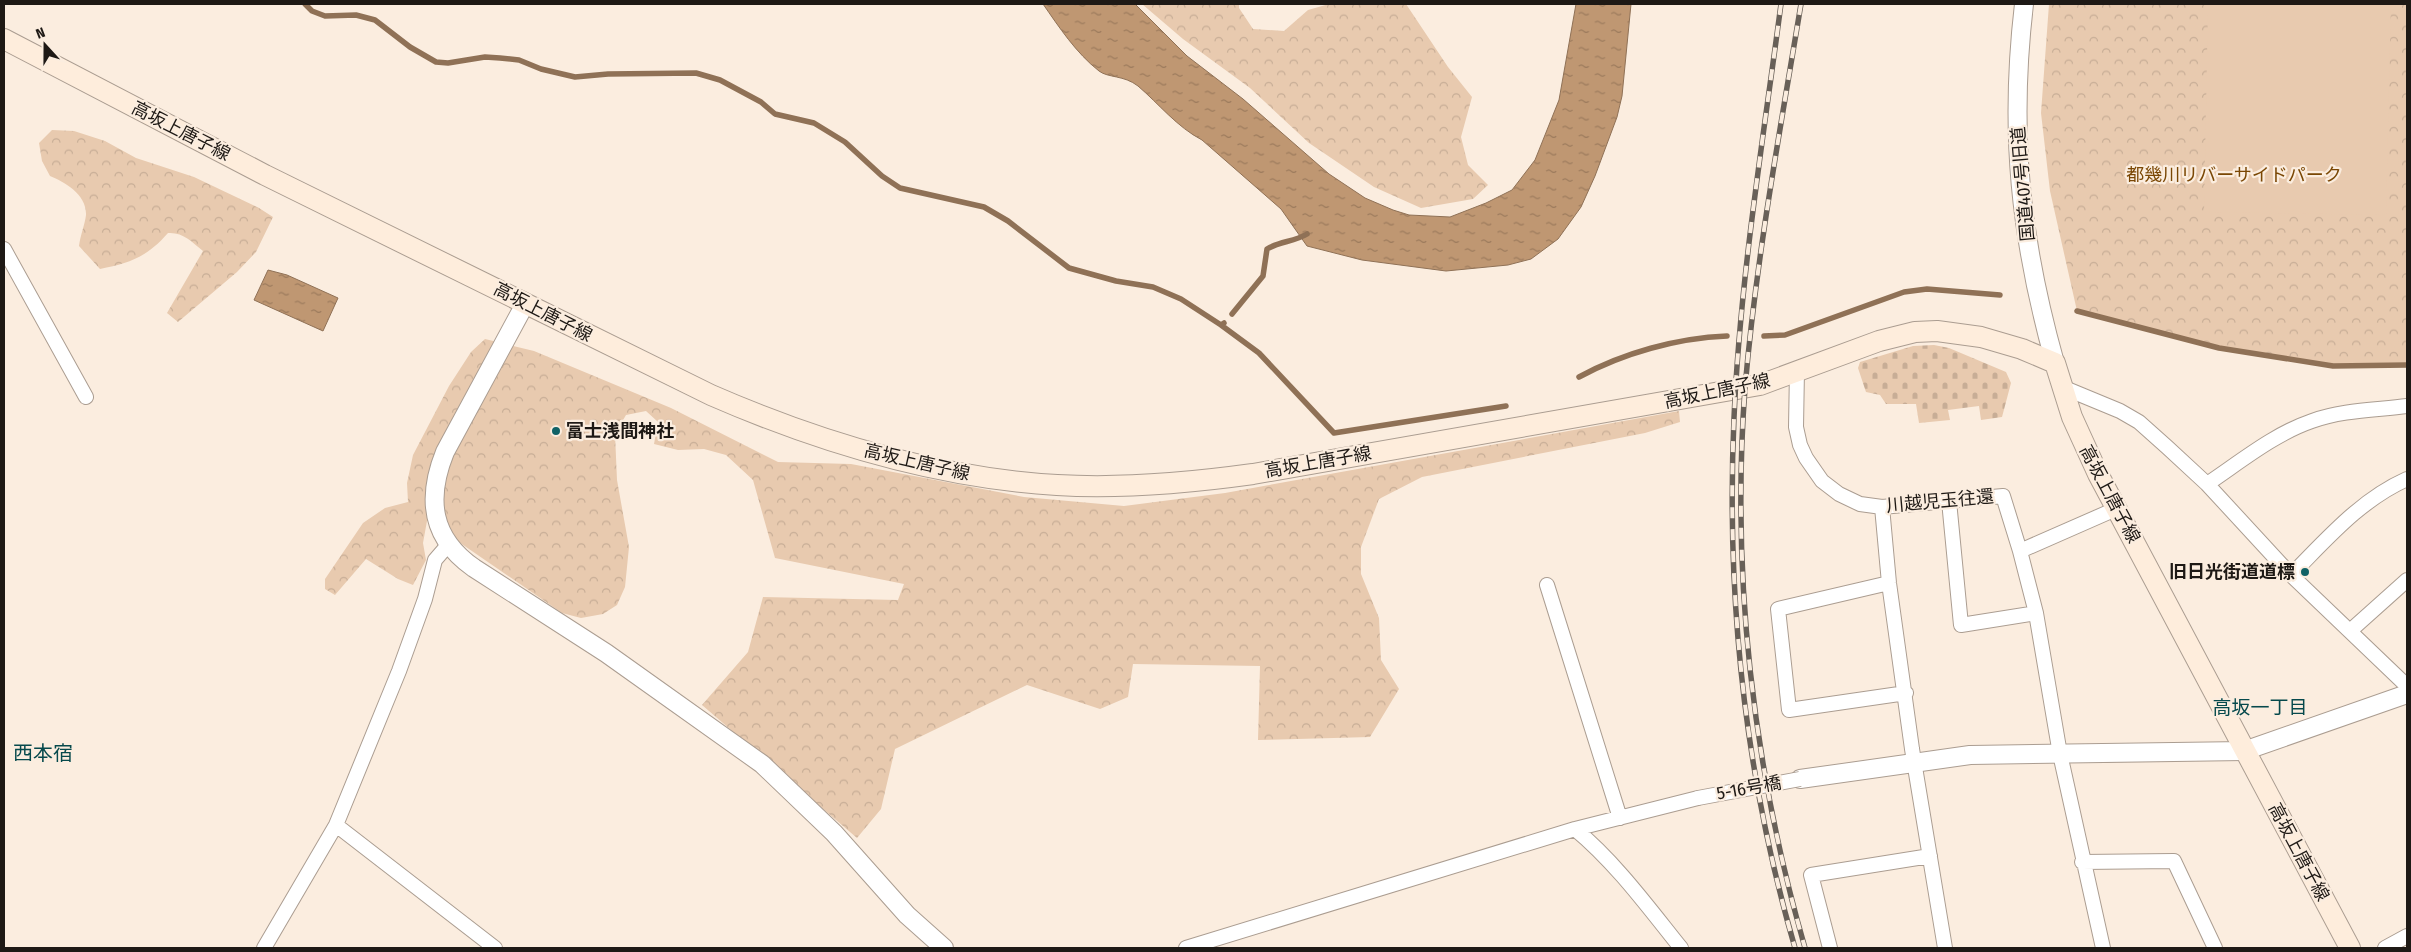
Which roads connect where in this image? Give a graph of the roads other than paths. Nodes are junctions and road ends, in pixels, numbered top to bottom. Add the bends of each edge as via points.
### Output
1 (2024, 4) edge
2 (4, 39) edge
3 (4, 249) edge
4 (525, 304) junction
5 (2055, 363) junction
6 (1797, 370) junction
7 (2062, 387) junction
8 (86, 397) dead end
9 (2407, 406) edge
10 (2407, 479) edge
11 (2207, 484) junction
12 (1949, 501) junction
13 (1882, 508) junction
14 (2118, 508) junction
15 (448, 545) junction
16 (2020, 552) junction
17 (2292, 575) junction
18 (2407, 580) edge
19 (1889, 583) junction
20 (1547, 585) dead end
21 (2036, 613) junction
22 (2350, 631) junction
23 (2407, 686) edge
24 (1906, 693) junction
25 (2407, 694) edge
26 (2244, 751) junction
27 (2060, 754) junction
28 (1914, 761) junction
29 (1800, 779) joint
30 (1620, 818) junction
31 (336, 826) junction
32 (1575, 829) junction
33 (1930, 856) junction
34 (2082, 862) junction
35 (2407, 936) edge
36 (264, 948) edge
37 (495, 948) edge
38 (944, 948) edge
39 (1186, 948) edge
40 (1681, 948) edge
41 (1830, 948) edge
42 (1945, 948) edge
43 (2103, 948) edge
44 (2215, 948) edge
45 (2350, 948) edge
46 (2385, 948) edge

1 - 5 street, 国道407号旧道 via 2016,94 2020,187 2035,287
2 - 4 main road, 高坂上唐子線 via 265,175
3 - 8 street
4 - 6 main road, 高坂上唐子線 via 693,387 782,425 922,465 1058,485 1152,485 1253,474 1736,390 1760,385
4 - 15 street via 437,472 435,508
5 - 6 main road, 高坂上唐子線 via 1981,337 1937,331 1892,337
5 - 7 main road, 高坂上唐子線
6 - 13 street, 川越児玉往還 via 1796,428 1806,458 1822,481 1839,494 1860,504
7 - 11 street via 2139,422
7 - 14 main road, 高坂上唐子線 via 2084,445
9 - 11 street via 2331,415 2312,421 2251,454
10 - 17 street via 2356,510
11 - 17 street
12 - 13 street, 川越児玉往還
12 - 16 street, 川越児玉往還 via 2003,496
12 - 21 street via 1960,625
13 - 19 street
14 - 16 street
14 - 26 main road, 高坂上唐子線
15 - 31 street via 435,560 425,599 399,671
15 - 38 street via 474,568 606,653 762,764 834,834 907,915
16 - 21 street
17 - 22 street
18 - 22 street
19 - 24 street
19 - 24 street via 1778,609 1789,710
20 - 30 street
21 - 27 street
22 - 23 street
24 - 28 street
25 - 26 street
26 - 27 street
26 - 45 main road, 高坂上唐子線
27 - 28 street via 1970,755
27 - 34 street
28 - 29 street
28 - 33 street
29 - 30 street, 5-16号橋, bridge via 1698,798
30 - 32 street, 5-16号橋
31 - 36 street
31 - 37 street
32 - 39 street, 5-16号橋
32 - 40 street via 1601,853
33 - 41 street via 1811,875
33 - 42 street
34 - 43 street
34 - 44 street via 2174,861
35 - 46 street

